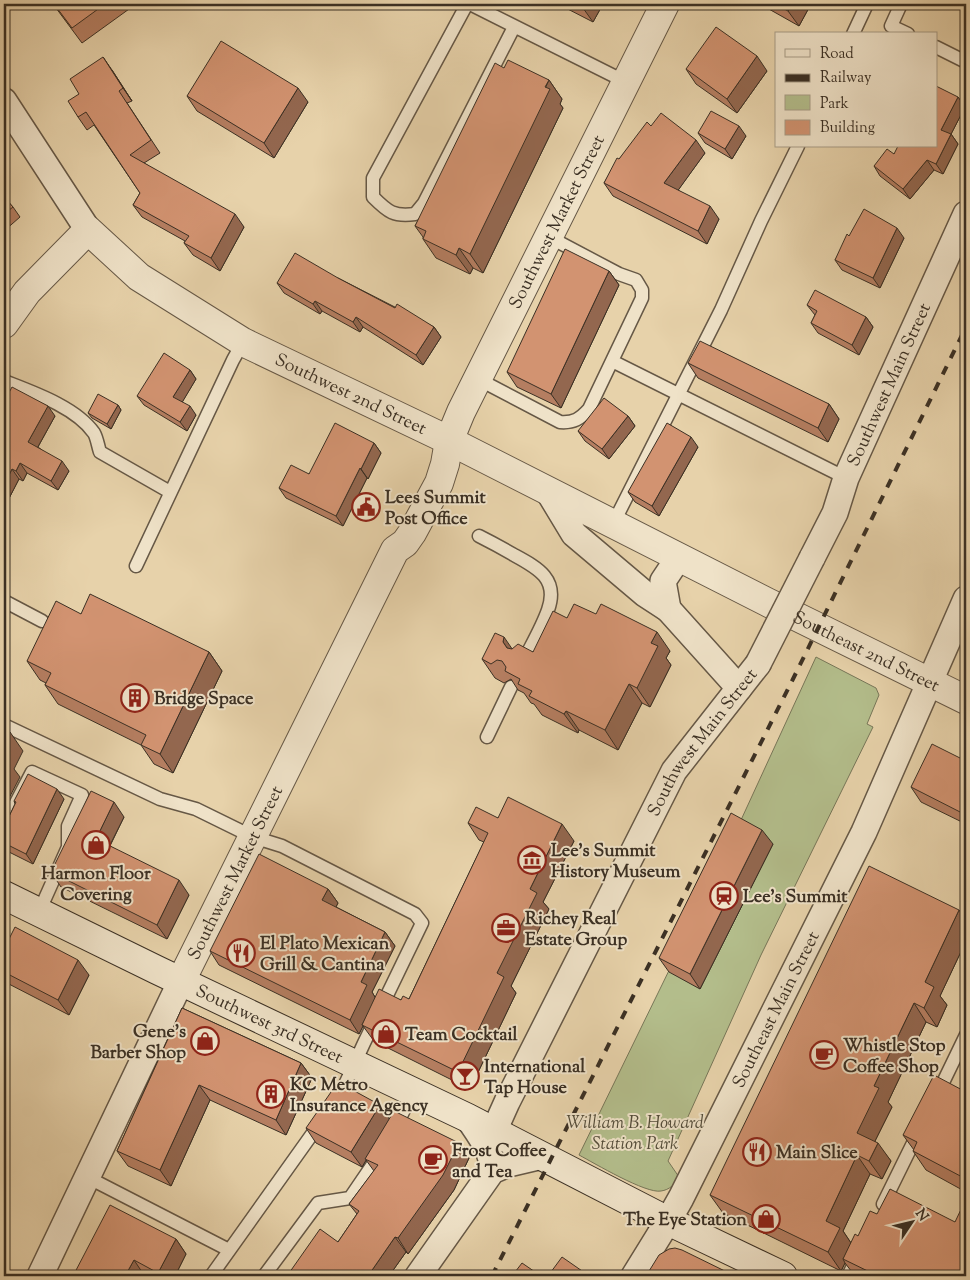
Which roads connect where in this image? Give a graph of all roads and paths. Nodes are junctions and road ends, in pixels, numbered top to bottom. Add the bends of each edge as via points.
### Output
1 (469, 4) edge
2 (665, 4) edge
3 (867, 4) edge
4 (901, 4) edge
5 (514, 27) junction
6 (854, 32) edge
7 (904, 32) edge
8 (938, 49) edge
9 (966, 62) edge
10 (626, 82) junction
11 (4, 101) edge
12 (797, 148) edge
13 (966, 214) edge
14 (88, 230) junction
15 (549, 237) junction
16 (4, 324) edge
17 (243, 342) junction
18 (612, 361) junction
19 (478, 379) junction
20 (4, 382) edge
21 (678, 395) junction
22 (449, 441) junction
23 (846, 478) junction
24 (548, 491) junction
25 (170, 492) junction
26 (613, 524) junction
27 (479, 536) dead end
28 (679, 557) junction
29 (136, 566) dead end
30 (966, 599) edge
31 (4, 601) edge
32 (767, 602) joint
33 (668, 609) junction
34 (42, 621) dead end
35 (524, 660) edge
36 (929, 683) junction
37 (511, 686) edge
38 (739, 688) junction
39 (966, 700) edge
40 (4, 725) edge
41 (487, 737) dead end
42 (5, 822) edge
43 (253, 837) junction
44 (4, 895) edge
45 (39, 912) junction
46 (181, 981) junction
47 (966, 1035) edge
48 (354, 1064) junction
49 (413, 1092) junction
50 (931, 1107) edge
51 (468, 1118) junction
52 (922, 1124) edge
53 (494, 1131) junction
54 (542, 1156) junction
55 (492, 1172) junction
56 (88, 1177) junction
57 (878, 1214) edge
58 (668, 1221) junction
59 (865, 1240) edge
60 (229, 1250) junction
61 (40, 1276) edge
62 (211, 1276) edge
63 (264, 1276) edge
64 (418, 1276) edge
65 (634, 1276) edge
66 (783, 1276) edge
67 (848, 1276) edge

1 - 5 lane
1 - 5 lane via 373,178 373,197 385,209 401,216 415,214 424,203
2 - 10 street, Southwest Market Street
3 - 6 lane
4 - 7 lane via 891,26
5 - 10 lane
8 - 9 lane
10 - 15 street, Southwest Market Street
11 - 14 street, Southwest 2nd Street
12 - 21 lane via 722,310
13 - 23 street, Southwest Main Street
14 - 16 street via 27,292
14 - 17 street, Southwest 2nd Street via 139,276
15 - 18 lane via 618,274 636,280 642,290 642,298
15 - 19 street, Southwest Market Street
17 - 22 street, Southwest 2nd Street
17 - 25 lane
18 - 19 lane via 589,409 579,419 568,423 560,422
18 - 21 lane
19 - 22 street, Southwest Market Street
20 - 25 lane via 74,413 94,434 100,452
21 - 23 lane
21 - 26 lane
22 - 24 street, Southwest 2nd Street
22 - 43 street, Southwest Market Street via 439,483 412,533 395,550
23 - 38 street, Southwest Main Street, bridge via 835,513 758,664
24 - 26 street, Southwest 2nd Street
24 - 33 street via 574,534 645,594
25 - 29 lane
26 - 28 street, Southwest 2nd Street
27 - 35 lane via 536,567 549,583 548,611
28 - 32 street, Southwest 2nd Street
28 - 33 street via 663,581
30 - 36 street, Southeast Main Street
31 - 34 lane
32 - 36 street, Southeast 2nd Street
33 - 38 street
36 - 39 street, Southeast 2nd Street
36 - 58 street, Southeast Main Street via 864,832
37 - 41 lane
38 - 53 street, Southwest Main Street via 674,771
40 - 43 lane via 160,799 196,809
42 - 45 lane via 32,772 82,796 68,826 68,847
43 - 46 street, Southwest Market Street
43 - 48 lane via 290,850 416,914 422,923
44 - 45 street, Southwest 3rd Street
45 - 46 street, Southwest 3rd Street
46 - 48 street, Southwest 3rd Street
46 - 56 street, Southwest Market Street
47 - 50 lane
48 - 49 street, Southwest 3rd Street
48 - 60 lane via 342,1091
49 - 51 street, Southwest 3rd Street
49 - 63 lane via 374,1164 350,1198 318,1203
51 - 53 street, Southwest 3rd Street
51 - 55 street via 488,1153
52 - 57 lane
53 - 54 street, Southwest 3rd Street
54 - 55 street via 508,1164
54 - 58 street, Southwest 3rd Street
55 - 64 street
56 - 60 lane
56 - 61 street, Southwest Market Street
58 - 65 street, Southeast Main Street
58 - 66 street, Southwest 3rd Street
59 - 67 lane
60 - 62 lane

